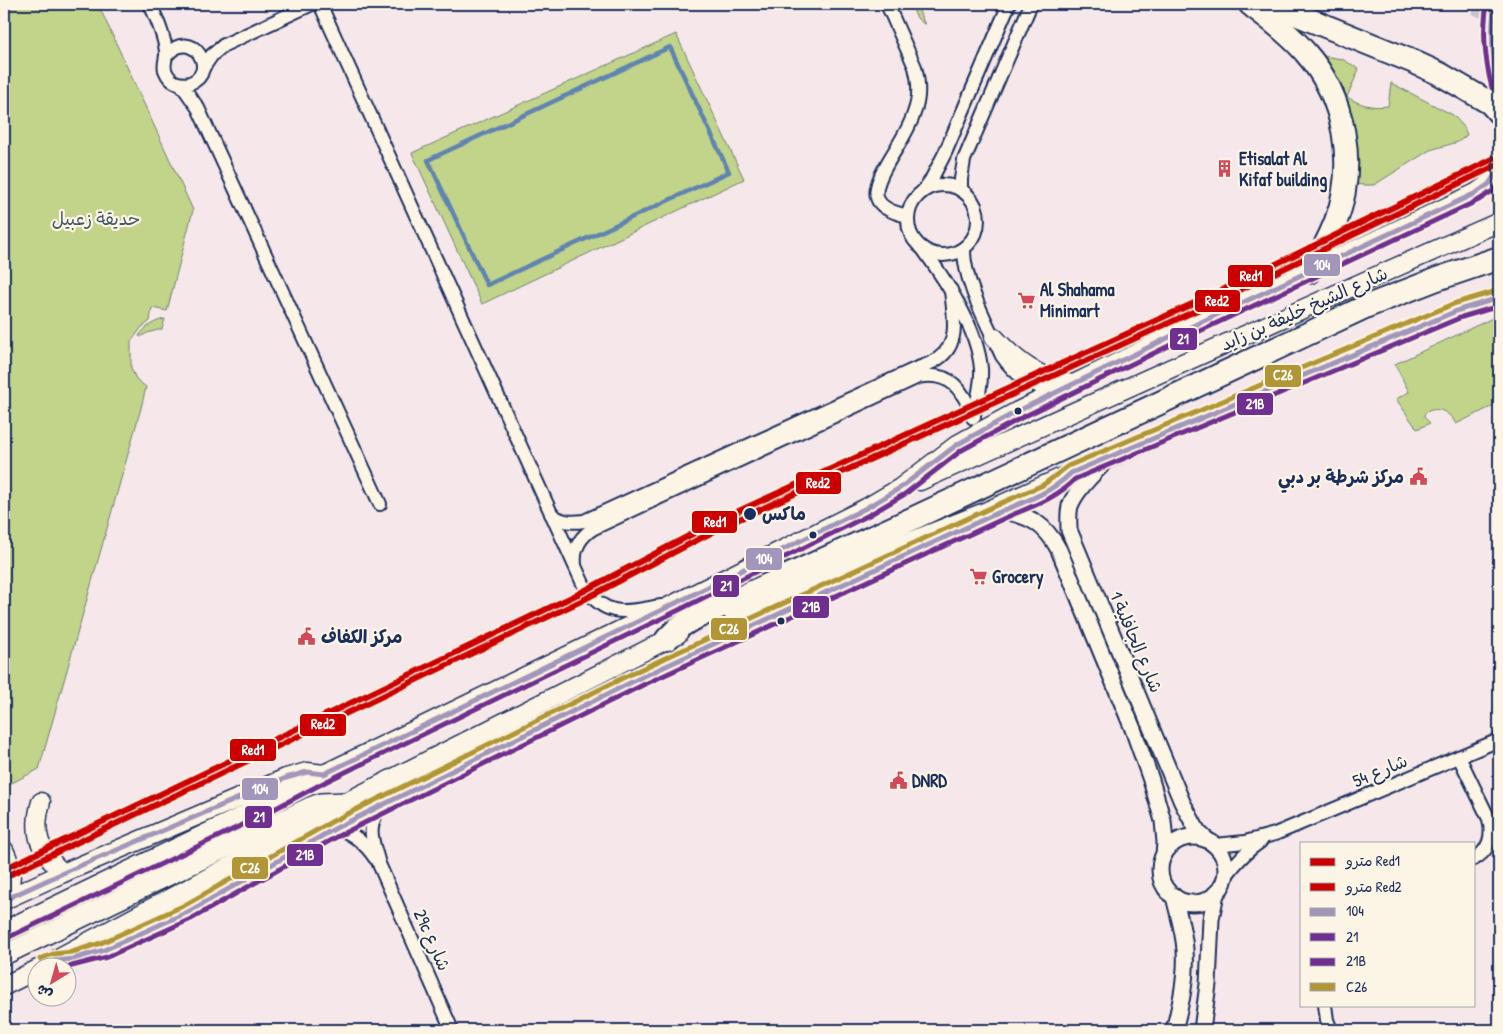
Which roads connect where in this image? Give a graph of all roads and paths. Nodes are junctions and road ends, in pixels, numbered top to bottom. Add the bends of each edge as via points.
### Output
1 (150, 4) edge
2 (312, 4) edge
3 (320, 4) edge
4 (887, 4) edge
5 (1031, 4) edge
6 (1250, 4) edge
7 (1271, 4) edge
8 (1495, 4) edge
9 (1009, 5) edge
10 (158, 22) junction
11 (224, 45) junction
12 (189, 47) junction
13 (167, 54) junction
14 (200, 73) junction
15 (182, 84) junction
16 (1499, 86) edge
17 (198, 108) junction
18 (1499, 113) edge
19 (1499, 169) edge
20 (924, 190) junction
21 (961, 190) junction
22 (908, 216) junction
23 (1499, 222) edge
24 (964, 248) junction
25 (923, 249) junction
26 (1499, 258) edge
27 (1309, 272) junction
28 (951, 290) junction
29 (1499, 298) edge
30 (994, 337) junction
31 (1072, 384) junction
32 (1056, 392) junction
33 (974, 417) junction
34 (966, 439) junction
35 (1107, 459) junction
36 (1071, 473) junction
37 (890, 495) junction
38 (380, 504) dead end
39 (1002, 511) junction
40 (551, 514) junction
41 (575, 567) junction
42 (676, 603) junction
43 (667, 639) junction
44 (1499, 740) edge
45 (1459, 757) junction
46 (324, 774) junction
47 (42, 802) dead end
48 (346, 802) junction
49 (381, 807) junction
50 (336, 828) junction
51 (1274, 834) junction
52 (1211, 842) junction
53 (4, 850) edge
54 (1164, 855) junction
55 (1476, 858) edge
56 (379, 864) junction
57 (62, 873) junction
58 (1226, 877) junction
59 (1216, 893) junction
60 (1174, 896) junction
61 (4, 900) edge
62 (4, 931) edge
63 (4, 955) edge
64 (64, 956) edge
65 (78, 958) edge
66 (28, 974) edge
67 (4, 986) edge
68 (1325, 1006) edge
69 (452, 1030) edge
70 (1174, 1030) edge
71 (1202, 1030) edge
72 (1331, 1030) edge

1 - 10 street
2 - 11 street
3 - 40 street
4 - 22 street via 915,67 918,97 914,116 879,178 876,190 884,207
5 - 21 street via 964,160
6 - 27 highway via 1295,41 1315,64 1331,92 1342,124 1346,166 1341,205 1331,233
7 - 18 highway via 1440,74 1490,104
8 - 16 main road via 1491,38
9 - 20 street via 945,153
10 - 12 street via 170,35
10 - 13 street
11 - 12 street
11 - 14 street via 212,55
12 - 13 street via 177,46
12 - 14 street via 202,57
13 - 15 street via 166,73
14 - 15 street via 193,82
14 - 17 street
15 - 17 street
17 - 38 street
19 - 27 main road, شارع الشيخ خليفة بن زايد via 1489,184 1476,193
20 - 21 street via 942,185
20 - 22 street via 910,206
21 - 24 street via 977,213 977,227 972,240
22 - 25 street via 909,229
23 - 37 main road, شارع الشيخ خليفة بن زايد
24 - 25 street via 949,255
24 - 30 street via 967,276
25 - 28 street
26 - 43 highway via 1403,291 1292,340 692,620
27 - 31 main road, شارع الشيخ خليفة بن زايد
28 - 33 street via 980,355 981,382
28 - 40 street via 952,340 945,353 933,362 584,521 567,522
29 - 35 main road via 1459,310
30 - 31 main road via 1011,355 1036,373
30 - 32 street via 1002,356 1015,373 1034,385
31 - 32 main road, شارع الشيخ خليفة بن زايد
32 - 34 main road, شارع الشيخ خليفة بن زايد
33 - 34 street
33 - 41 street via 967,401 952,382 933,375 918,377 594,528 577,546
34 - 37 main road, شارع الشيخ خليفة بن زايد
35 - 36 main road
35 - 52 street, شارع الجافلية 1 via 1083,486 1070,507 1069,530 1182,802 1198,832
36 - 39 main road via 1047,492
36 - 43 main road via 986,511
37 - 42 main road, شارع الشيخ خليفة بن زايد
39 - 49 street via 640,678
39 - 54 street, شارع الجافلية 1 via 1028,518 1047,531 1060,550 1148,772 1163,821
40 - 41 street
41 - 42 street via 585,588 604,607 617,611
42 - 46 main road, شارع الشيخ خليفة بن زايد
43 - 48 main road
44 - 45 street, شارع 54
45 - 51 street, شارع 54
45 - 55 street via 1492,830 1485,851
46 - 57 main road via 308,772 293,775
46 - 62 main road, شارع الشيخ خليفة بن زايد
47 - 57 main road via 37,828 39,841 52,864
48 - 63 main road via 310,807
48 - 64 main road
49 - 50 street
49 - 56 street, 29c شارع via 371,826
50 - 56 street, 29c شارع via 352,834 363,843
50 - 65 street via 188,912 104,950
51 - 52 street, شارع 54 via 1245,842
51 - 58 street, شارع 54 via 1247,851
52 - 54 street via 1195,837 1182,838
52 - 58 street via 1222,854
53 - 61 main road via 12,874
54 - 60 street via 1161,878
56 - 69 street, 29c شارع
57 - 61 main road
58 - 59 street
59 - 60 street via 1207,900 1196,902
59 - 71 street
60 - 70 street via 1185,949 1182,1001
66 - 67 main road
68 - 72 street

